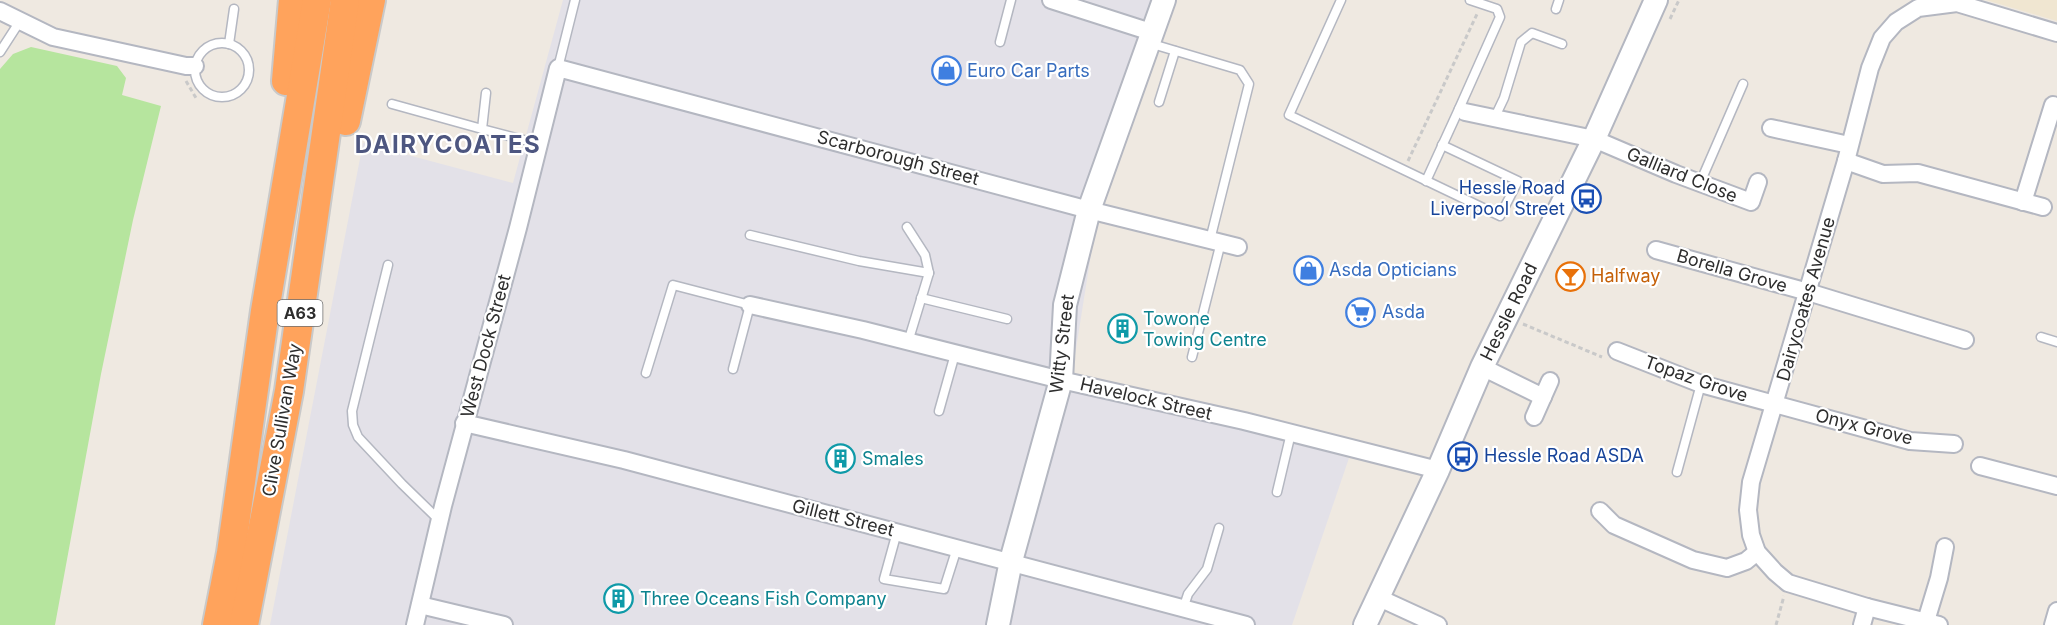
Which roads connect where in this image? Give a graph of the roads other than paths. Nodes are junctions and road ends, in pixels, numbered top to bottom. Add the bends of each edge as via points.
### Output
1 (293, 0) edge
2 (316, 0) edge
3 (345, 0) edge
4 (371, 0) edge
5 (575, 0) edge
6 (1011, 0) edge
7 (1051, 0) edge
8 (1164, 0) edge
9 (1341, 0) edge
10 (1470, 0) edge
11 (1559, 0) edge
12 (1656, 0) edge
13 (234, 9) dead end
14 (1556, 9) dead end
15 (0, 11) edge
16 (20, 21) junction
17 (2057, 33) edge
18 (1150, 37) junction
19 (1000, 42) dead end
20 (229, 44) junction
21 (1562, 44) dead end
22 (1175, 51) junction
23 (0, 52) edge
24 (195, 66) junction
25 (558, 68) junction
26 (1743, 84) dead end
27 (486, 93) dead end
28 (1159, 102) dead end
29 (392, 104) dead end
30 (2053, 105) dead end
31 (1462, 111) junction
32 (1494, 119) junction
33 (1771, 128) dead end
34 (482, 129) junction
35 (1594, 140) junction
36 (539, 144) junction
37 (1442, 145) junction
38 (1847, 153) junction
39 (1426, 181) junction
40 (1758, 182) dead end
41 (1700, 183) junction
42 (2023, 202) junction
43 (2043, 207) dead end
44 (1089, 210) junction
45 (907, 227) dead end
46 (750, 235) dead end
47 (1215, 241) junction
48 (1238, 247) dead end
49 (1656, 250) dead end
50 (388, 265) dead end
51 (929, 273) junction
52 (1808, 292) junction
53 (921, 298) junction
54 (750, 305) junction
55 (265, 310) junction
56 (1007, 319) dead end
57 (2041, 337) dead end
58 (1965, 340) dead end
59 (908, 342) junction
60 (2057, 342) edge
61 (1617, 351) road end
62 (955, 354) junction
63 (1192, 357) dead end
64 (1482, 367) junction
65 (733, 369) dead end
66 (646, 373) dead end
67 (1061, 380) junction
68 (1550, 381) dead end
69 (1701, 384) junction
70 (289, 391) junction
71 (1543, 397) junction
72 (1775, 404) junction
73 (939, 411) dead end
74 (1534, 417) dead end
75 (464, 423) junction
76 (1291, 433) junction
77 (1954, 444) dead end
78 (1980, 466) dead end
79 (1438, 470) junction
80 (1677, 472) dead end
81 (2057, 486) edge
82 (1277, 492) dead end
83 (1600, 511) dead end
84 (440, 520) junction
85 (1219, 528) dead end
86 (897, 532) junction
87 (957, 547) junction
88 (1945, 547) dead end
89 (1757, 552) junction
90 (1011, 561) junction
91 (1377, 597) junction
92 (420, 604) junction
93 (1867, 608) junction
94 (1184, 609) junction
95 (2057, 611) edge
96 (1219, 622) edge
97 (1933, 623) edge
98 (217, 625) edge
99 (244, 625) edge
100 (415, 625) edge
101 (504, 625) edge
102 (998, 625) edge
103 (1246, 625) edge
104 (1365, 625) edge
105 (1438, 625) edge
106 (1862, 625) edge
107 (2053, 625) edge

1 - 55 highway
2 - 55 highway, Clive Sullivan Way / A63
3 - 70 highway, Clive Sullivan Way / A63
4 - 70 highway
5 - 25 lane
6 - 19 lane
7 - 18 street
8 - 18 street, Witty Street
9 - 39 lane via 1289,115
10 - 31 lane via 1497,9 1500,17
11 - 14 lane
12 - 35 street, Hessle Road
13 - 20 lane
15 - 16 street
16 - 23 lane
16 - 24 street via 53,37
17 - 38 street, Dairycoates Avenue via 1957,3 1918,8 1896,22 1882,38
18 - 22 lane
18 - 44 street, Witty Street
20 - 24 lane via 211,45 198,57
20 - 24 lane via 244,53 249,70 244,87 237,93 220,98 203,91
21 - 32 lane via 1532,33 1521,42
22 - 28 lane
22 - 47 lane via 1240,70 1249,84
25 - 36 street, West Dock Street
25 - 44 street, Scarborough Street
26 - 41 lane
27 - 34 lane
29 - 34 lane
30 - 42 street
31 - 32 street, Galliard Close
31 - 37 lane
32 - 35 street, Galliard Close
33 - 38 street
34 - 36 lane
35 - 41 street, Galliard Close
35 - 64 street, Hessle Road
36 - 75 street, West Dock Street
37 - 39 lane
37 - 39 lane via 1518,181 1500,216
38 - 42 street via 1883,174 1918,173
38 - 52 street, Dairycoates Avenue
40 - 41 street, Galliard Close via 1751,202
42 - 43 street
44 - 47 street, Scarborough Street
44 - 67 street, Witty Street via 1065,305
45 - 51 lane via 925,255
46 - 51 lane
47 - 48 street, Scarborough Street
47 - 63 lane
49 - 52 street, Borella Grove
50 - 84 lane via 352,411 353,425 372,453
51 - 53 lane
52 - 58 street, Borella Grove
52 - 72 street, Dairycoates Avenue
53 - 56 lane
53 - 59 lane
54 - 59 street, Havelock Street
54 - 65 lane
54 - 66 lane via 673,285
55 - 98 highway, Clive Sullivan Way / A63
57 - 60 lane
59 - 62 street, Havelock Street
61 - 69 street, Topaz Grove
62 - 67 street, Havelock Street
62 - 73 lane
64 - 71 street
64 - 79 street, Hessle Road
67 - 76 street, Havelock Street
67 - 90 street, Witty Street
68 - 71 street
69 - 72 street, Topaz Grove
69 - 80 lane
70 - 99 highway, Clive Sullivan Way / A63
71 - 74 street
72 - 77 street, Onyx Grove via 1910,441
72 - 89 street, Dairycoates Avenue via 1751,482 1748,510
75 - 84 street, West Dock Street
75 - 86 street, Gillett Street via 624,460
76 - 79 street, Havelock Street
76 - 82 lane
78 - 81 street
79 - 91 street, Hessle Road
83 - 89 street via 1614,525 1693,560 1727,568
84 - 92 street, West Dock Street
85 - 94 lane via 1207,569 1188,594
86 - 87 street, Gillett Street
86 - 87 lane via 884,579 944,589
87 - 90 street, Gillett Street
88 - 97 street
89 - 93 street, Dairycoates Avenue via 1788,583
90 - 94 street, Gillett Street
90 - 102 street, Witty Street
91 - 104 street, Hessle Road
91 - 105 street
92 - 100 street, West Dock Street
92 - 101 street
93 - 97 street, Dairycoates Avenue
93 - 106 street
94 - 96 street, Gillett Street
95 - 107 street
96 - 103 street, Gillett Street

